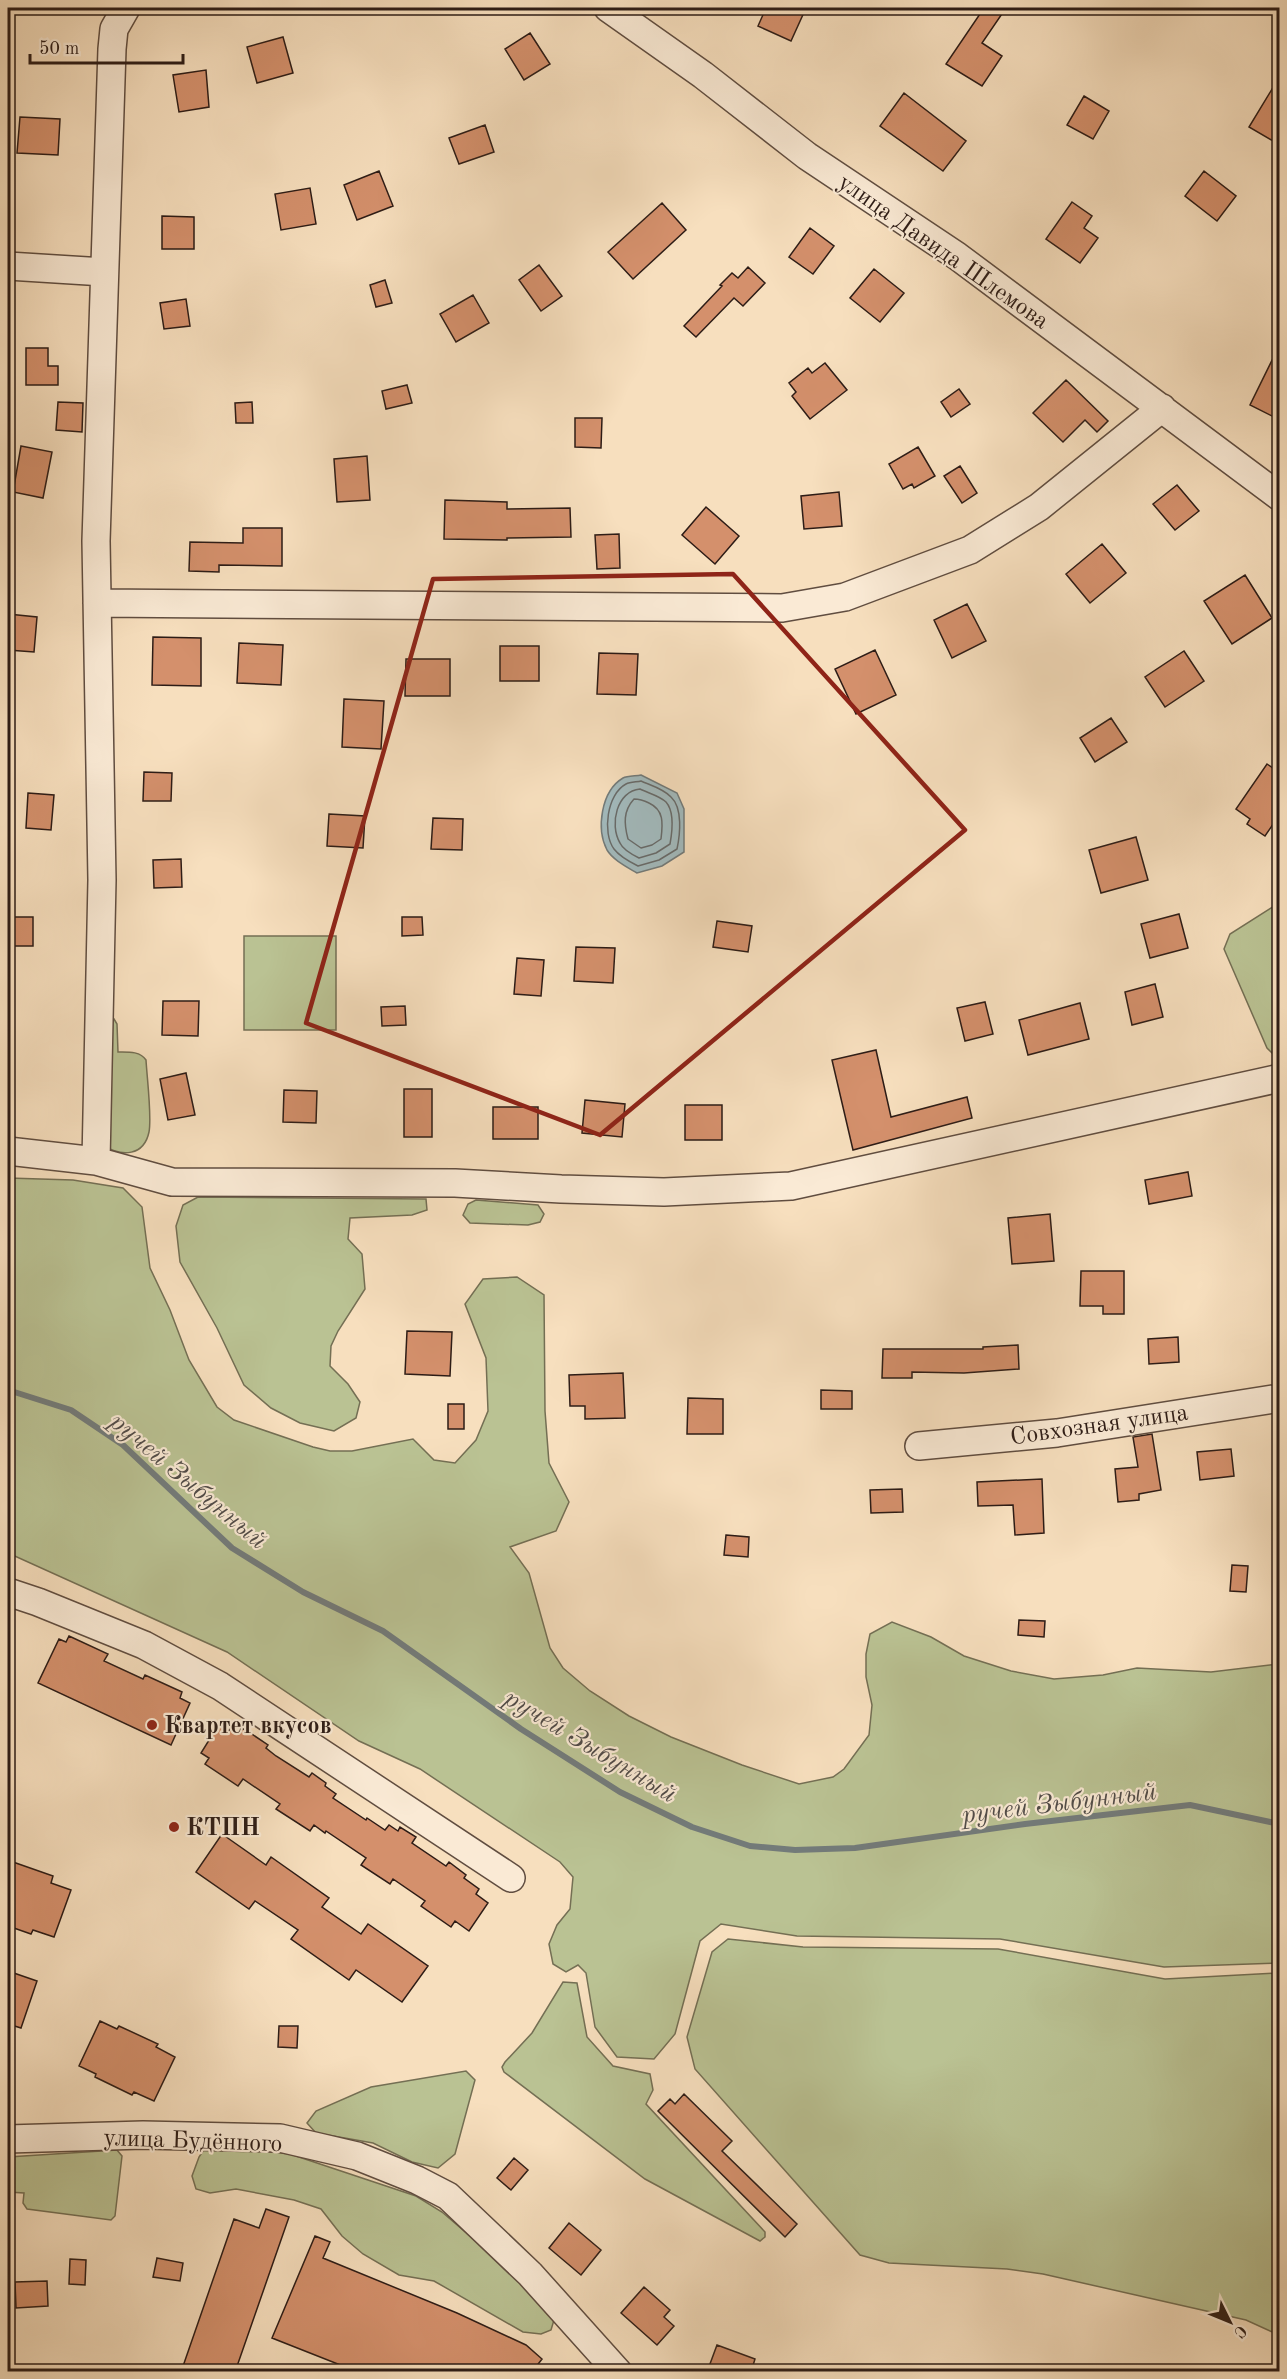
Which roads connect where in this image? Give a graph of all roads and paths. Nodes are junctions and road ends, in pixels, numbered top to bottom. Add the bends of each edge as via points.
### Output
1 (126, 8) edge
2 (608, 8) edge
3 (8, 266) edge
4 (104, 272) junction
5 (1162, 408) junction
6 (1280, 497) edge
7 (97, 603) junction
8 (1280, 1078) edge
9 (8, 1151) edge
10 (96, 1161) junction
11 (1280, 1398) edge
12 (918, 1446) dead end
13 (8, 1592) edge
14 (511, 1878) dead end
15 (8, 2139) edge
16 (618, 2372) edge

1 - 4 street via 114,29 112,49
2 - 5 street, улица Давида Шлемова via 807,156 957,256
3 - 4 street
4 - 7 street
5 - 6 street, улица Давида Шлемова
5 - 7 street via 1039,507 970,550 834,599 782,608
7 - 10 street via 102,880
8 - 10 street via 791,1186 746,1190 663,1192 455,1183 172,1182
9 - 10 street
11 - 12 street, Совхозная улица via 1057,1433
13 - 14 street via 144,1645 220,1686
15 - 16 street, улица Будённого via 143,2135 280,2138 357,2156 448,2196 530,2274

